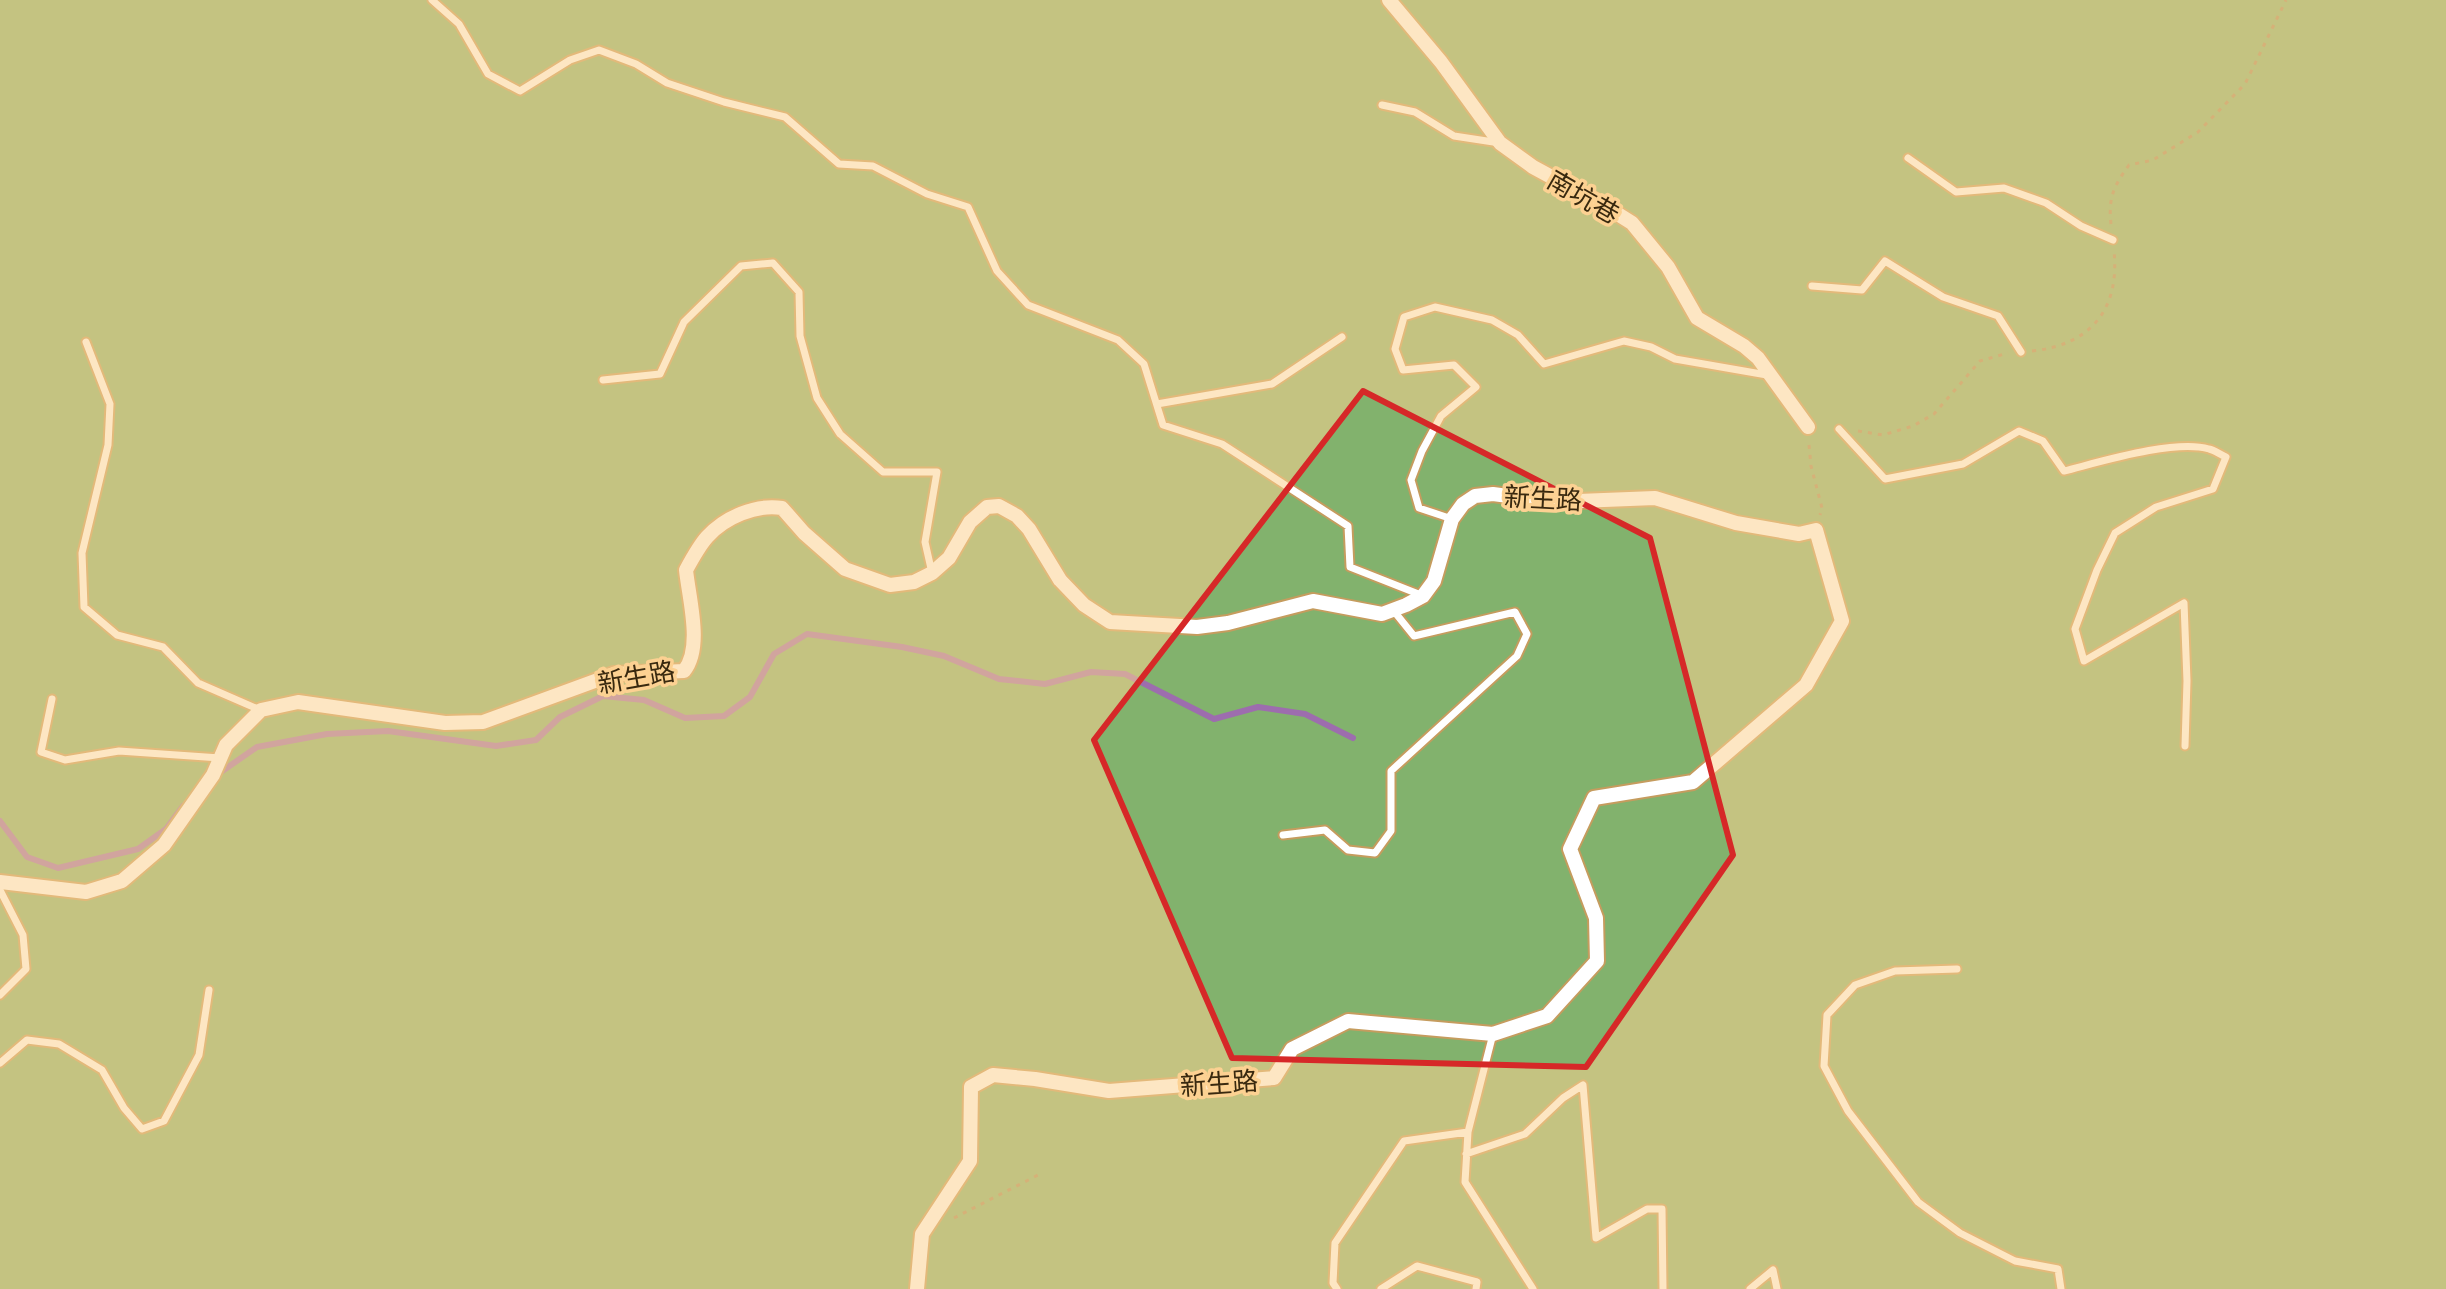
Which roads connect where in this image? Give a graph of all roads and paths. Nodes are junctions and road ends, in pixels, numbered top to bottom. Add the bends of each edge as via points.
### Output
1 (432, 0) edge
2 (1389, 0) edge
3 (2286, 0) edge
4 (1382, 105) dead end
5 (1500, 143) junction
6 (1908, 158) dead end
7 (2113, 240) junction
8 (1812, 286) dead end
9 (1342, 337) dead end
10 (86, 342) dead end
11 (2021, 352) junction
12 (1769, 375) junction
13 (603, 380) dead end
14 (1157, 404) junction
15 (1808, 427) joint
16 (1839, 429) joint
17 (1452, 519) junction
18 (1816, 530) junction
19 (932, 573) junction
20 (1423, 596) junction
21 (1393, 610) junction
22 (52, 699) dead end
23 (261, 710) junction
24 (2185, 746) dead end
25 (220, 758) junction
26 (1283, 835) dead end
27 (0, 882) edge
28 (0, 890) edge
29 (1957, 969) dead end
30 (209, 990) dead end
31 (0, 995) edge
32 (1493, 1034) junction
33 (0, 1063) edge
34 (1468, 1132) junction
35 (1466, 1154) junction
36 (1040, 1174) dead end
37 (947, 1221) dead end
38 (917, 1289) edge
39 (1337, 1289) edge
40 (1381, 1289) edge
41 (1476, 1289) edge
42 (1533, 1289) edge
43 (1663, 1289) edge
44 (1750, 1289) edge
45 (1777, 1289) edge
46 (2061, 1289) edge

1 - 14 lane via 459,24 488,74 520,91 570,60 599,50 667,83 785,117 839,164 873,166 927,194 968,207 997,271 1028,305 1118,340 1144,364
2 - 5 street, 南坑巷
3 - 7 path via 2245,84 2198,132 2153,160 2129,165 2114,187 2109,209
4 - 5 lane via 1415,112 1454,136
5 - 12 street, 南坑巷 via 1632,223 1668,267 1697,318 1744,346
6 - 7 lane via 1956,192 2004,188 2046,203
7 - 11 path via 2114,290 2106,312 2084,333 2054,349
8 - 11 lane via 1862,290 1885,261 1943,297 1998,316
9 - 14 lane via 1272,384
10 - 23 lane via 110,404 108,445 82,553 84,607 117,635 163,647 198,683
11 - 16 path via 1980,361 1934,414 1913,426 1883,435
12 - 15 street, 南坑巷
12 - 17 lane via 1675,359 1624,341 1544,364 1518,335 1492,320 1435,307 1404,317 1395,349 1403,370 1454,365 1476,387 1441,416 1411,480 1419,508
13 - 19 lane via 660,374 684,322 741,266 773,263 799,292 800,336 817,398 840,434 883,472 937,472 925,542
14 - 20 lane via 1163,425 1222,444 1348,526 1350,567
15 - 18 path via 1822,508
16 - 24 lane via 1885,479 1963,464 2019,431 2043,441 2064,471 2138,452 2188,447 2226,457 2213,489 2156,507 2115,533 2075,629 2084,661 2184,603
17 - 18 street, 新生路 via 1475,496 1493,494 1553,502 1655,498 1736,523 1799,534
17 - 20 street via 1434,581
18 - 32 street, 新生路 via 1842,621 1806,685 1693,782 1594,798 1570,849 1596,918 1597,961 1547,1016
19 - 21 street via 949,558 970,522 987,507 999,506 1029,529 1060,580 1110,622 1197,627 1313,601 1382,614
19 - 23 street, 新生路 via 890,585 845,569 782,508 766,505 732,518 707,536 686,570 695,642 684,671 614,674 483,722 445,723 298,702
20 - 21 street
21 - 26 lane via 1414,636 1515,612 1527,634 1517,656 1391,771 1391,831 1375,853 1348,850 1325,830
22 - 25 lane via 41,752 65,760 119,751
23 - 25 street
25 - 27 street via 164,845 122,881 86,892
28 - 31 lane via 23,935 26,969
29 - 46 lane via 1895,971 1855,985 1827,1015 1824,1066 1848,1111 1918,1202 1960,1233 2015,1261 2058,1269
30 - 33 lane via 199,1055 164,1121 142,1129 102,1070 59,1044 27,1040
32 - 34 lane
32 - 38 street, 新生路 via 1348,1021 1292,1049 1274,1078 1109,1091 993,1075 971,1087 970,1161 922,1234
34 - 35 lane
34 - 39 lane via 1404,1141 1335,1243
35 - 42 lane via 1465,1182
35 - 43 lane via 1525,1134 1583,1085 1596,1238 1647,1209 1662,1209
36 - 37 path
40 - 41 lane via 1417,1266 1477,1282
44 - 45 lane via 1773,1270

